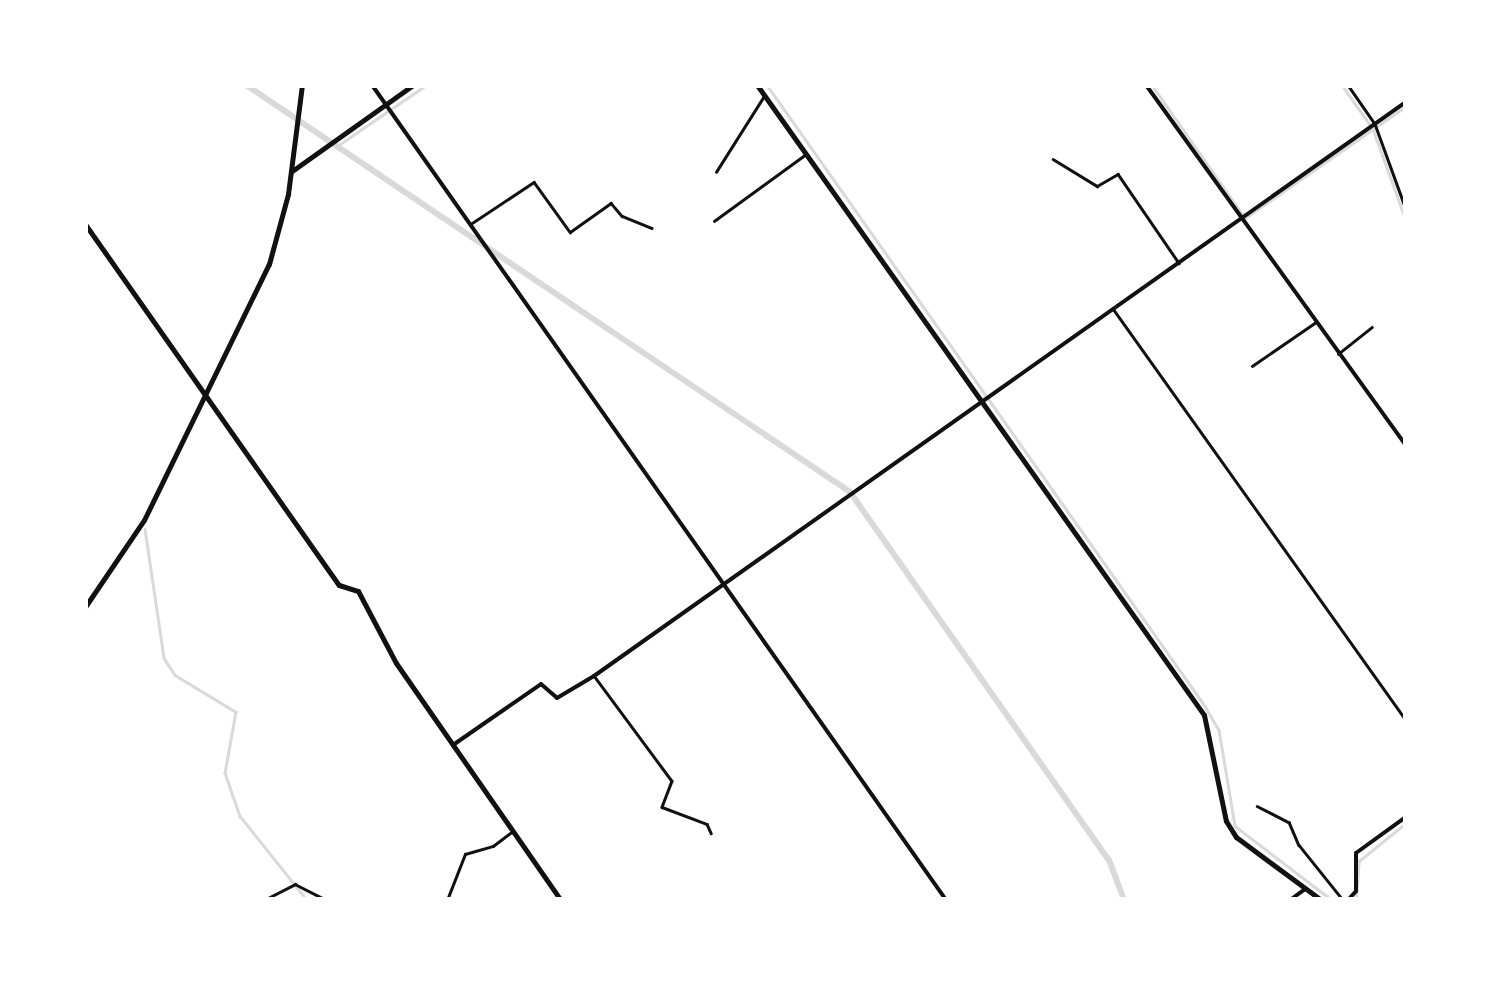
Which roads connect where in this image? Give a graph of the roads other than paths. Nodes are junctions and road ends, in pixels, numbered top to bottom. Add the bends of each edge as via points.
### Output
1 (302, 85) edge
2 (372, 85) edge
3 (413, 85) edge
4 (757, 85) edge
5 (1146, 85) edge
6 (1348, 85) edge
7 (764, 95) junction
8 (1406, 102) edge
9 (386, 105) junction
10 (1375, 124) junction
11 (806, 154) junction
12 (1054, 159) dead end
13 (292, 171) junction
14 (716, 172) dead end
15 (1406, 208) edge
16 (1242, 218) junction
17 (714, 221) dead end
18 (85, 224) edge
19 (470, 224) junction
20 (652, 228) dead end
21 (1179, 263) junction
22 (1112, 308) junction
23 (1316, 322) junction
24 (1372, 327) dead end
25 (1338, 354) junction
26 (1252, 366) dead end
27 (205, 393) junction
28 (980, 403) junction
29 (1406, 445) edge
30 (723, 582) junction
31 (85, 607) edge
32 (594, 676) junction
33 (1406, 720) edge
34 (453, 745) junction
35 (1257, 806) dead end
36 (1406, 817) edge
37 (514, 830) junction
38 (712, 832) dead end
39 (1305, 890) junction
40 (264, 900) edge
41 (326, 900) edge
42 (447, 900) edge
43 (561, 900) edge
44 (946, 900) edge
45 (1290, 900) edge
46 (1321, 900) edge
47 (1345, 900) edge

1 - 13 street
2 - 9 street
3 - 9 street
4 - 7 street
5 - 16 street
6 - 10 lane
7 - 11 street
7 - 14 lane
8 - 10 street
9 - 13 street
9 - 19 street
10 - 15 lane
10 - 16 street
11 - 17 lane
11 - 28 street
12 - 21 lane via 1097,186 1118,174
13 - 27 street via 269,264
16 - 21 street
16 - 23 street
18 - 27 street
19 - 20 lane via 534,182 570,232 611,203 622,216
19 - 30 street
21 - 22 street
22 - 28 street
22 - 33 lane
23 - 25 street
23 - 26 lane
24 - 25 lane
25 - 29 street
27 - 31 street via 144,520
27 - 34 street via 339,584 358,591 396,664
28 - 30 street
28 - 39 street via 1204,714 1226,821 1236,837
30 - 32 street
30 - 44 street
32 - 34 street via 557,698 541,684
32 - 38 lane via 672,781 662,806 708,824
34 - 37 street
35 - 47 lane via 1290,822 1299,845
36 - 47 street via 1356,853 1356,892
37 - 42 lane via 494,846 465,854
37 - 43 street
39 - 45 street
39 - 46 street
40 - 41 lane via 295,884

